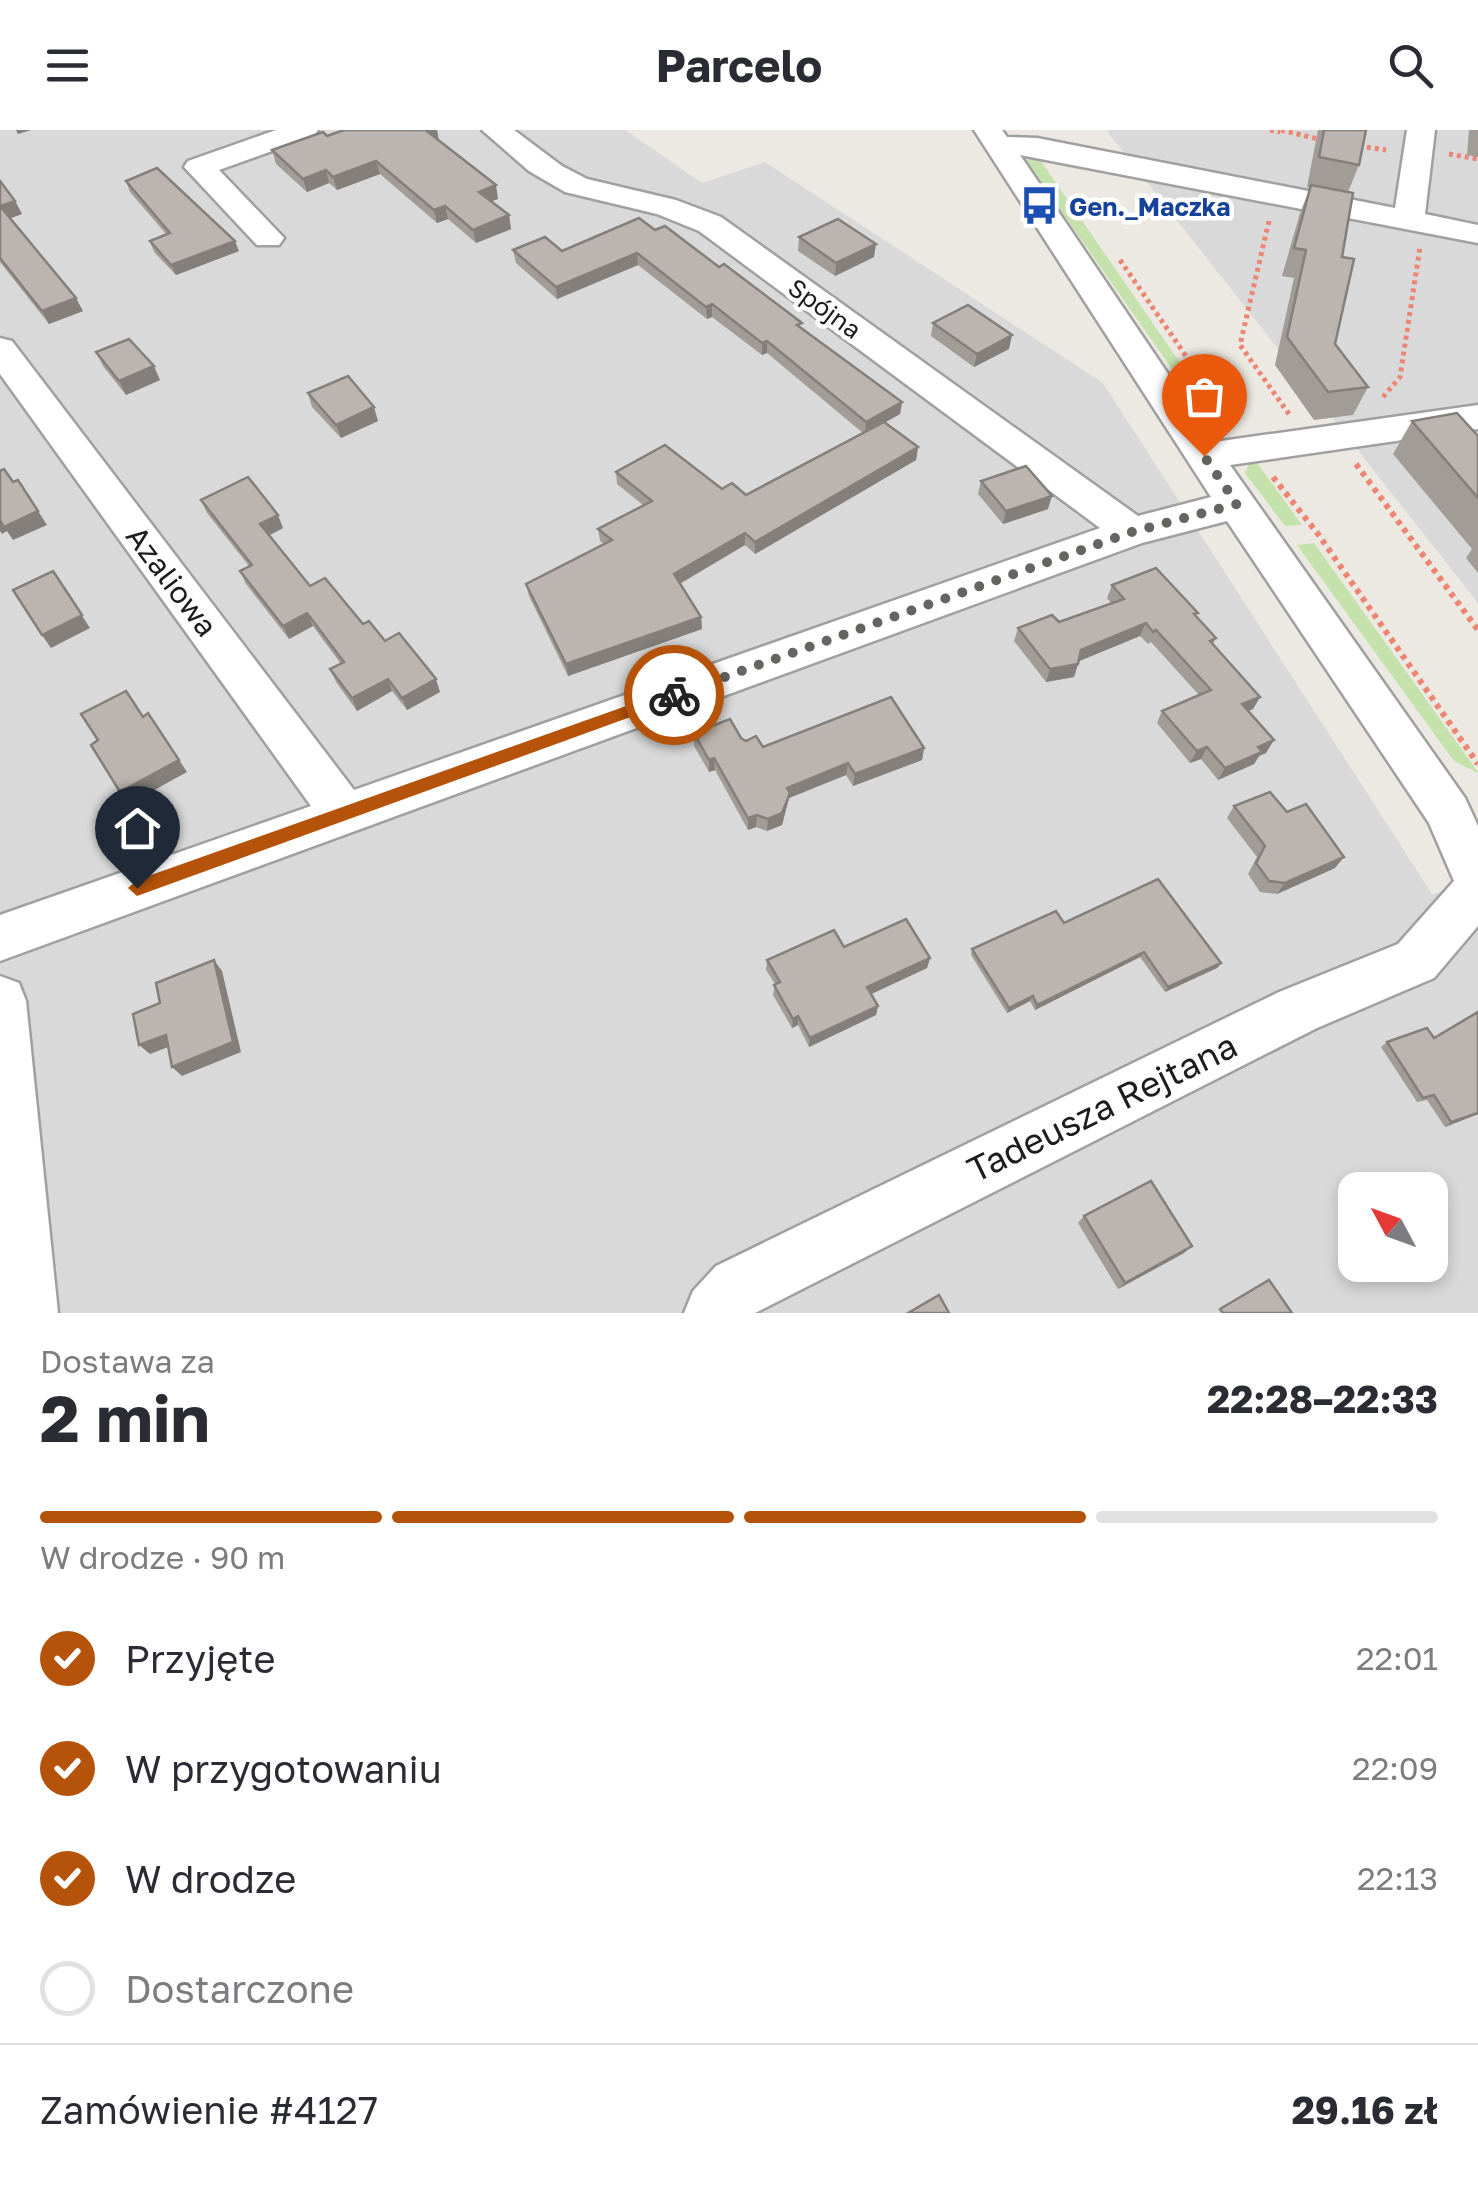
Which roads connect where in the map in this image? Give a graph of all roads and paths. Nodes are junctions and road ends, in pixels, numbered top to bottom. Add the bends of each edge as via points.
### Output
1 (304, 130) edge
2 (496, 130) edge
3 (1270, 130) edge
4 (1421, 130) edge
5 (1280, 132) edge
6 (994, 138) edge
7 (1272, 210) dead end
8 (1416, 226) junction
9 (1478, 234) edge
10 (268, 238) dead end
11 (1118, 257) dead end
12 (0, 349) edge
13 (1379, 402) dead end
14 (1478, 417) edge
15 (1295, 420) dead end
16 (1250, 448) junction
17 (1204, 456) junction
18 (1341, 465) dead end
19 (1285, 473) dead end
20 (1237, 504) junction
21 (1132, 532) junction
22 (1478, 630) edge
23 (1478, 764) edge
24 (343, 813) junction
25 (1463, 815) edge
26 (1478, 879) edge
27 (1478, 890) edge
28 (0, 938) edge
29 (0, 1002) edge
30 (27, 1313) edge
31 (715, 1313) edge

1 - 10 street via 200,166
2 - 21 street, Spójna via 586,190 656,202 710,224
3 - 5 path
4 - 8 street
6 - 8 street
6 - 17 street
7 - 15 path via 1240,345
8 - 9 street
8 - 13 path via 1400,377
11 - 16 path
12 - 24 street, Azaliowa
14 - 16 street
16 - 17 street
17 - 20 street
18 - 22 path via 1355,463
19 - 23 path via 1271,475
20 - 21 street
20 - 25 street
21 - 24 street
24 - 28 street
25 - 26 street
27 - 31 street, Tadeusza Rejtana via 1416,961 1298,1010 737,1288
29 - 30 street

